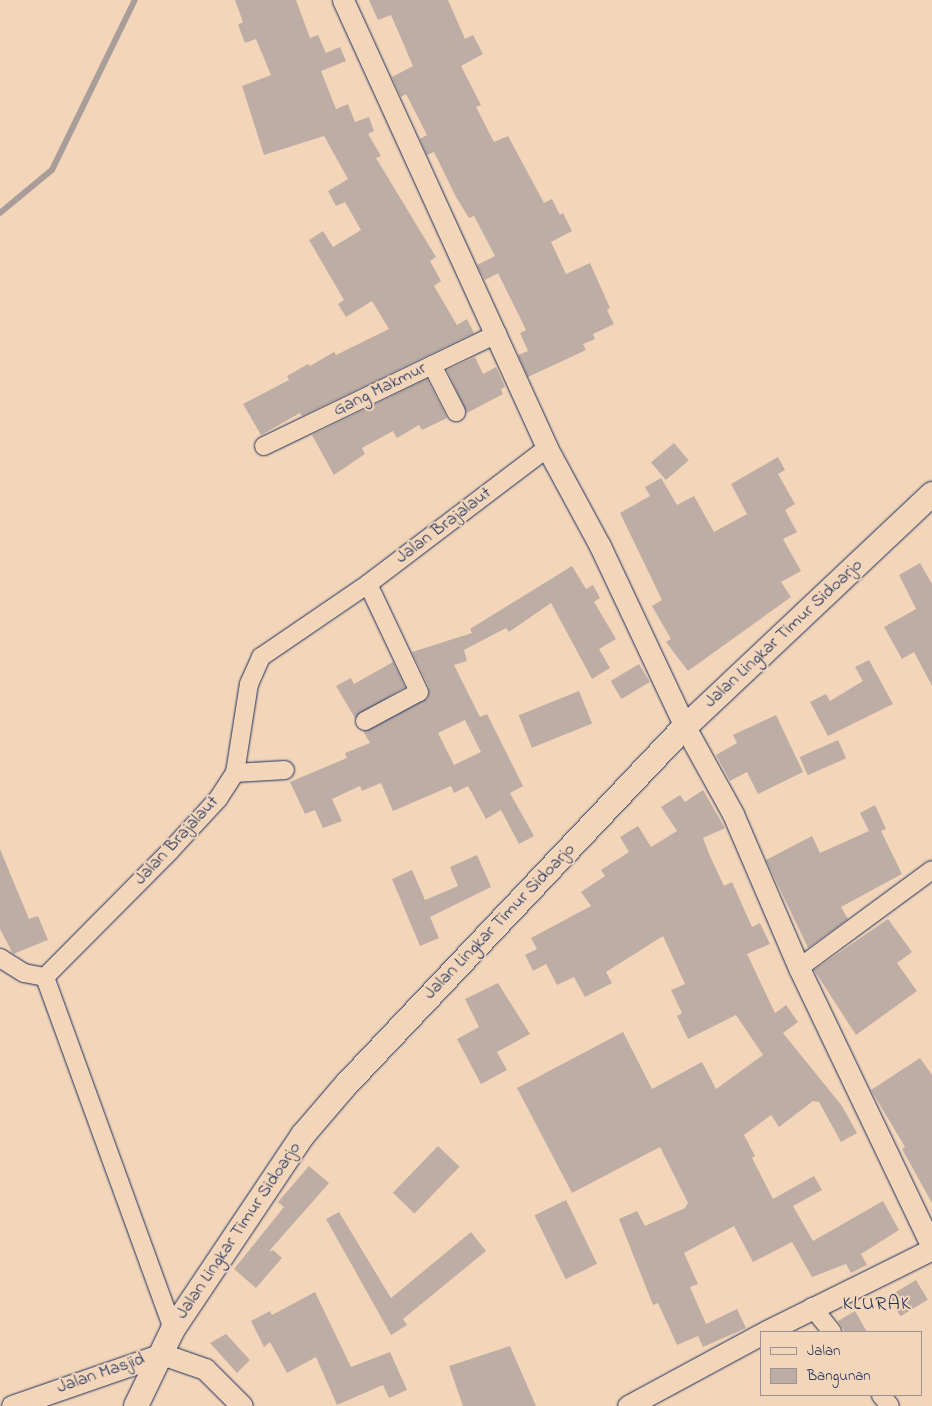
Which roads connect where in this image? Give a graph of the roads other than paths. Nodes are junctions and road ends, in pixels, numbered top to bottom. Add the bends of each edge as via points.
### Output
1 (343, 0) edge
2 (497, 334) junction
3 (432, 365) junction
4 (456, 412) dead end
5 (543, 439) junction
6 (264, 446) dead end
7 (932, 494) edge
8 (368, 584) junction
9 (365, 721) dead end
10 (685, 727) junction
11 (285, 770) dead end
12 (235, 773) junction
13 (932, 870) edge
14 (12, 966) edge
15 (799, 968) junction
16 (45, 977) junction
17 (932, 1248) edge
18 (812, 1307) junction
19 (173, 1329) junction
20 (767, 1331) edge
21 (831, 1331) edge
22 (760, 1335) edge
23 (162, 1354) junction
24 (882, 1396) edge
25 (12, 1406) edge
26 (136, 1406) edge
27 (242, 1406) edge
28 (628, 1406) edge
29 (890, 1406) edge

1 - 2 street via 436,209
2 - 3 street, Gang Makmur
2 - 5 street
3 - 4 street
3 - 6 street, Gang Makmur
5 - 8 street, Jalan Brajalaut
5 - 10 street via 600,546
7 - 10 main road, Jalan Lingkar Timur Sidoarjo
8 - 9 street via 420,692
8 - 12 street, Jalan Brajalaut via 261,657 248,684
10 - 15 street via 733,814
10 - 19 main road, Jalan Lingkar Timur Sidoarjo via 397,1027 322,1113 262,1195
11 - 12 street
12 - 16 street, Jalan Brajalaut via 218,799 170,851
13 - 15 street
14 - 16 street
15 - 17 street
16 - 19 street
17 - 18 street
18 - 20 street
18 - 21 street
19 - 23 main road, Jalan Lingkar Timur Sidoarjo
22 - 28 street
23 - 25 street, Jalan Masjid via 71,1382
23 - 26 main road, Jalan Lingkar Timur Sidoarjo
23 - 27 street via 205,1369
24 - 29 street

